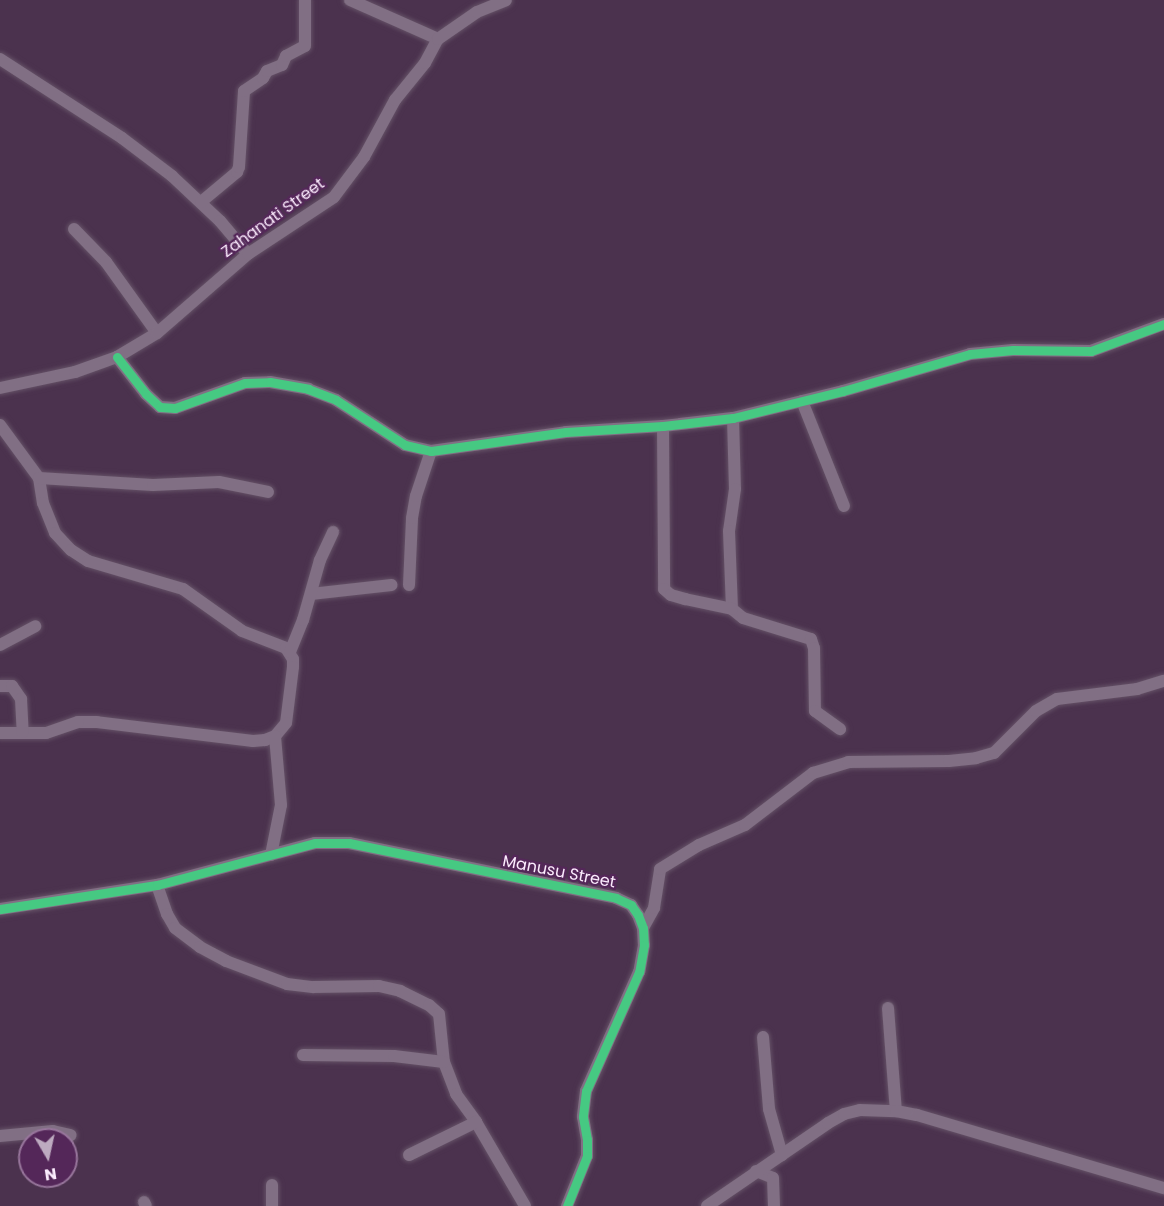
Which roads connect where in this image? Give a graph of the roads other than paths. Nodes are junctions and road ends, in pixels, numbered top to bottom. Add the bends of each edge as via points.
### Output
1 (305, 0) edge
2 (350, 0) edge
3 (506, 0) edge
4 (438, 39) junction
5 (0, 59) edge
6 (201, 202) junction
7 (74, 229) dead end
8 (248, 254) junction
9 (1164, 324) edge
10 (157, 333) junction
11 (117, 357) junction
12 (0, 388) edge
13 (802, 401) junction
14 (733, 418) junction
15 (0, 425) edge
16 (663, 426) junction
17 (431, 451) junction
18 (39, 478) junction
19 (268, 492) dead end
20 (844, 506) dead end
21 (333, 532) dead end
22 (391, 585) dead end
23 (409, 585) dead end
24 (311, 594) junction
25 (732, 609) junction
26 (35, 626) dead end
27 (0, 645) edge
28 (290, 652) junction
29 (1164, 681) edge
30 (0, 686) edge
31 (840, 729) dead end
32 (23, 732) junction
33 (0, 733) edge
34 (275, 736) junction
35 (271, 855) junction
36 (157, 885) junction
37 (0, 909) edge
38 (643, 928) junction
39 (888, 1008) dead end
40 (763, 1037) dead end
41 (303, 1055) dead end
42 (444, 1062) junction
43 (896, 1111) junction
44 (476, 1122) junction
45 (18, 1134) edge
46 (0, 1136) edge
47 (409, 1155) dead end
48 (782, 1155) junction
49 (756, 1171) junction
50 (772, 1178) junction
51 (272, 1185) dead end
52 (1164, 1188) edge
53 (272, 1206) edge
54 (525, 1206) edge
55 (567, 1206) edge
56 (707, 1206) edge
57 (774, 1206) edge
58 (780, 1206) edge

1 - 6 street via 305,46 286,56 282,65 267,71 244,92 239,167
2 - 4 street
3 - 4 street, Zahanati Street via 477,12
4 - 8 street, Zahanati Street via 425,63 395,100 364,157 334,197
5 - 6 street via 122,138
6 - 8 street
7 - 10 street via 106,262
8 - 10 street, Zahanati Street
9 - 13 street via 1091,351 970,354
10 - 11 street, Zahanati Street
11 - 12 street, Zahanati Street via 75,372
11 - 17 street via 160,407 175,408 245,383 270,382 308,389 336,400 405,445
13 - 14 street
13 - 20 street
14 - 16 street
14 - 25 street via 735,489 729,531
15 - 18 street
16 - 17 street via 566,432
16 - 25 street via 664,589 671,595
17 - 23 street via 412,518
18 - 19 street via 153,485 219,482
18 - 28 street via 55,533 79,557 183,589 242,631 282,645
21 - 24 street
22 - 24 street
24 - 28 street
25 - 31 street via 743,618 811,639 815,711
26 - 27 street
28 - 34 street via 293,667 286,723
29 - 38 street via 1129,690 1057,699 1036,711 994,753 976,758 848,762 813,773 745,825 660,868 654,908
30 - 32 street via 12,686 21,699
32 - 33 street
32 - 34 street via 46,733 88,722 253,741
34 - 35 street via 281,805
35 - 36 street, Manusu Street
35 - 38 street, Manusu Street via 315,843 350,843 396,850 616,898 630,905
36 - 37 street, Manusu Street
36 - 42 street via 175,928 226,961 287,984 379,986 417,997 439,1014
38 - 55 street via 645,945 639,972 582,1104 587,1156
39 - 43 street
40 - 48 street via 767,1096
41 - 42 street via 394,1056
42 - 44 street via 456,1094
43 - 48 street via 860,1110 844,1114
43 - 52 street
44 - 47 street
44 - 54 street
45 - 46 street
48 - 49 street
49 - 50 street
49 - 56 street
50 - 57 street
50 - 58 street
51 - 53 street

